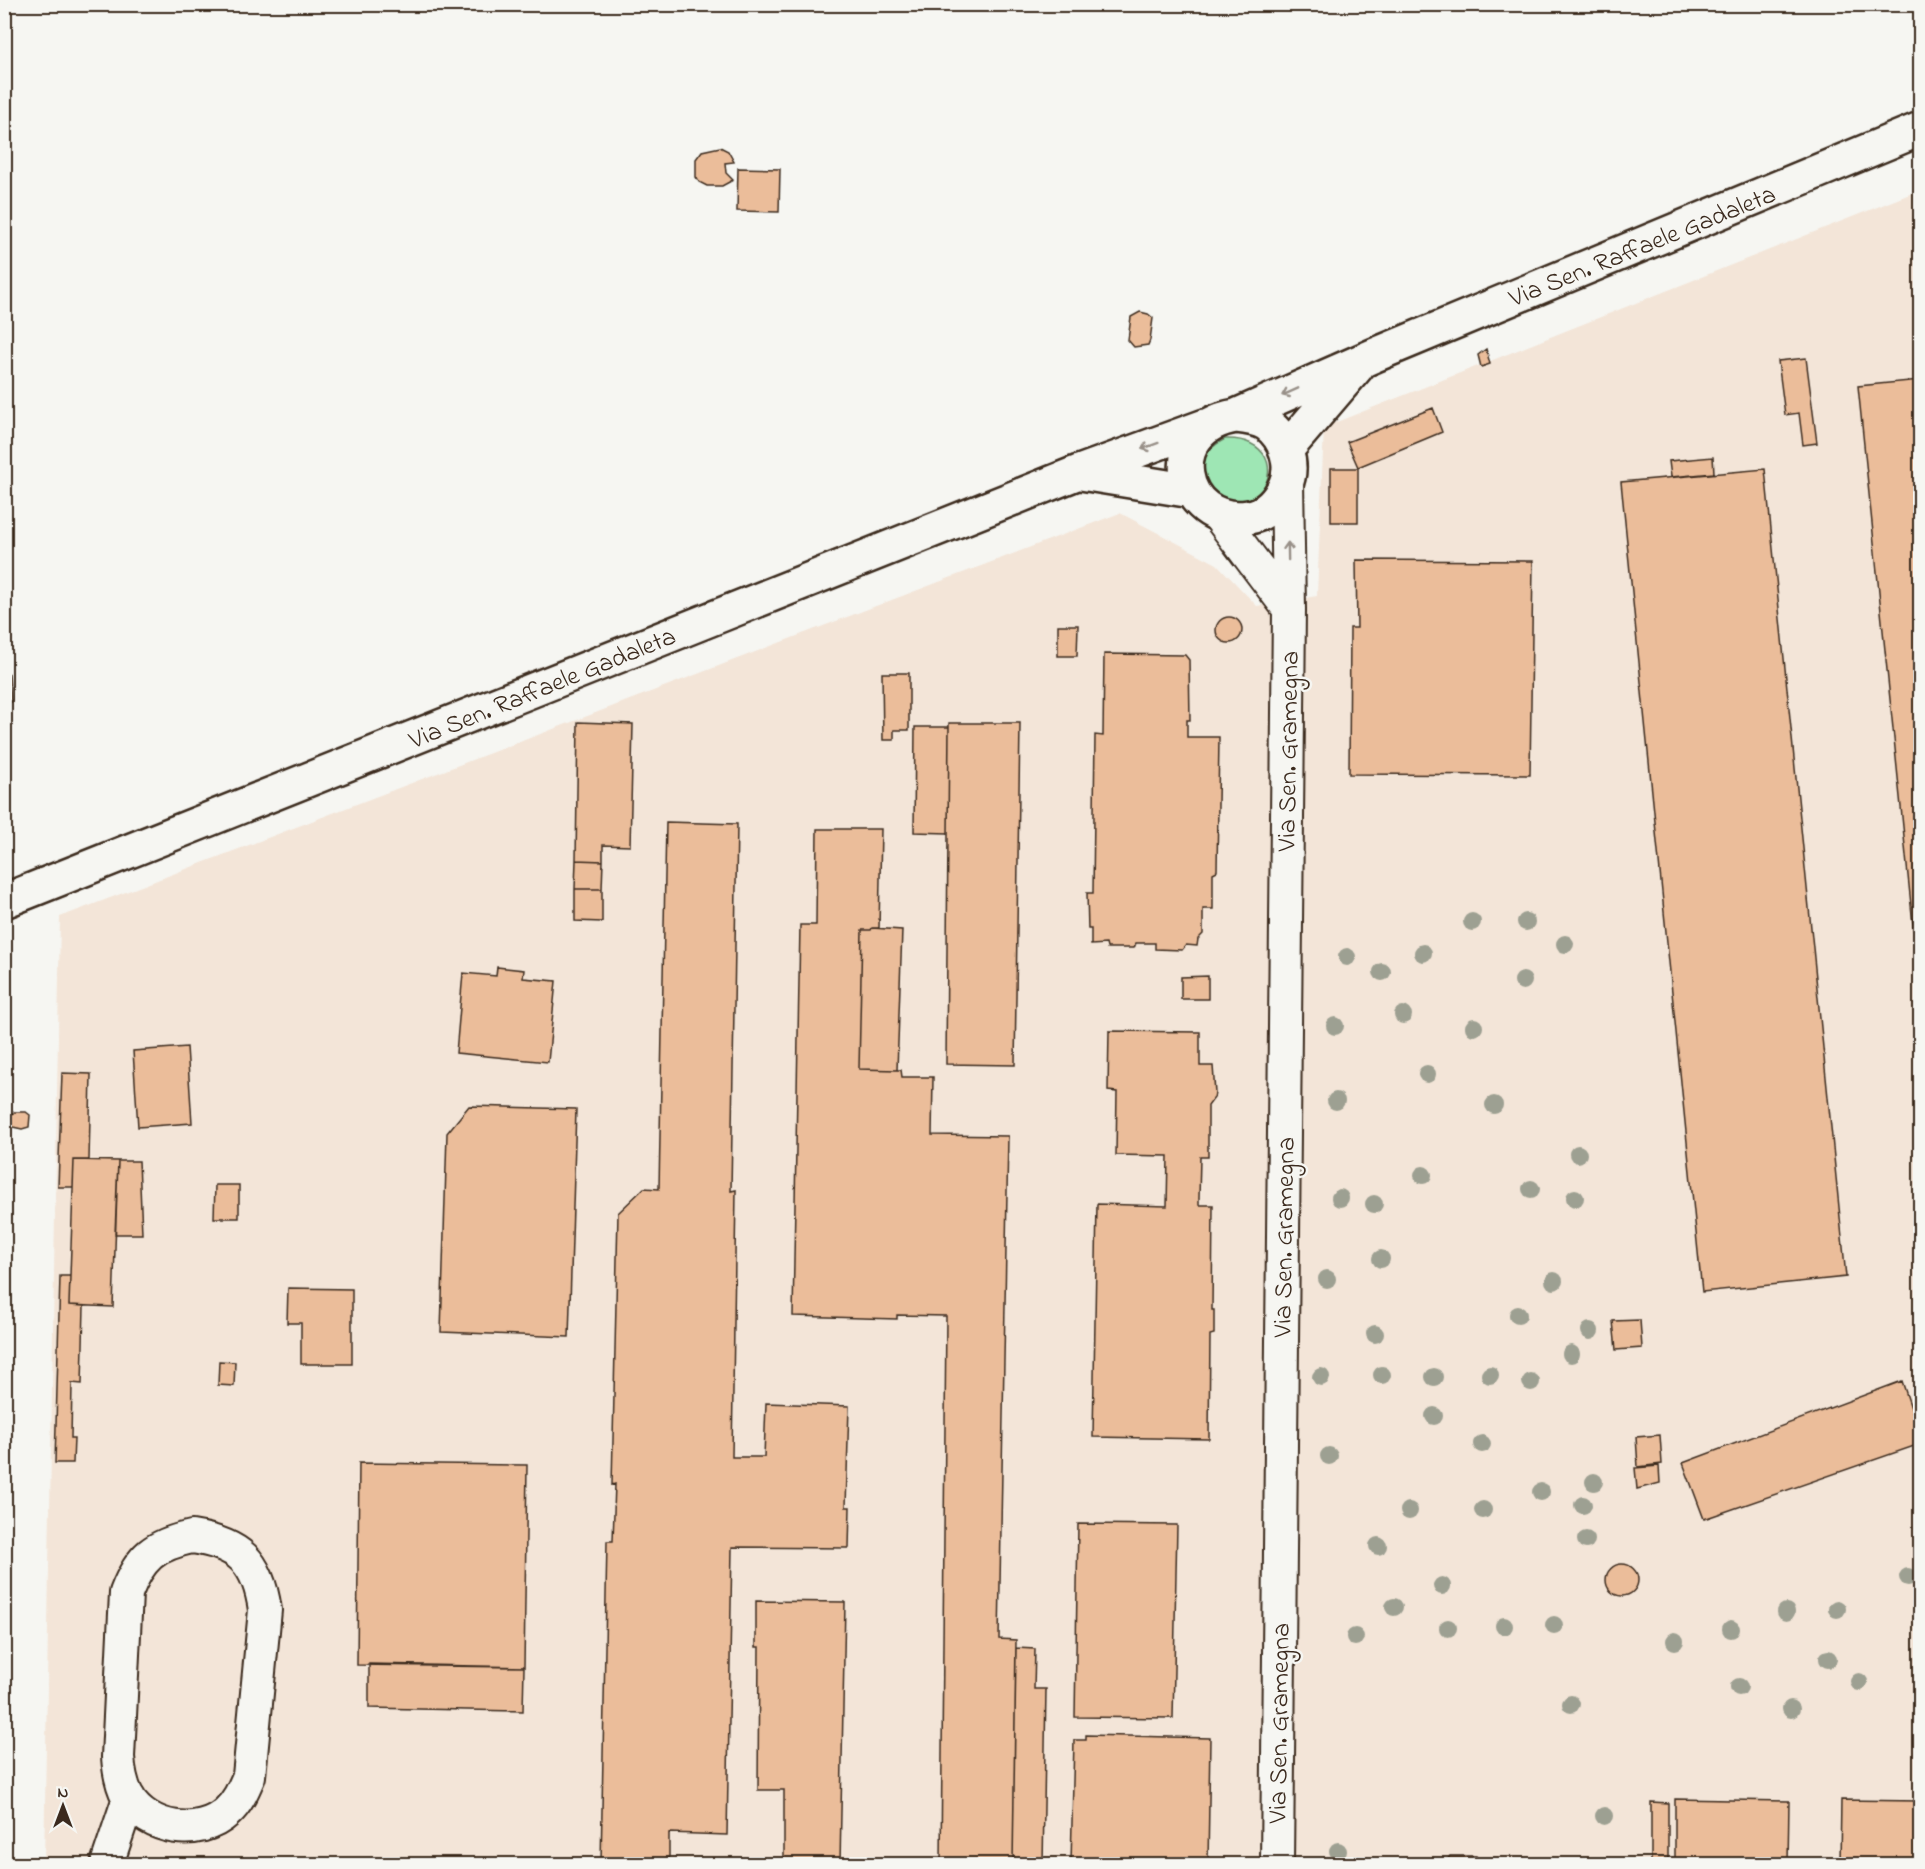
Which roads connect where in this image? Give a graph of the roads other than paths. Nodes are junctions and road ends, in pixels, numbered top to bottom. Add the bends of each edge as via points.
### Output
1 (1920, 129) edge
2 (1363, 360) junction
3 (1236, 416) junction
4 (1205, 426) junction
5 (1287, 466) junction
6 (1079, 472) junction
7 (1192, 491) junction
8 (1218, 515) junction
9 (1289, 609) junction
10 (4, 901) edge
11 (129, 1798) junction
12 (107, 1864) edge
13 (1277, 1864) edge

1 - 2 main road, Via Sen. Raffaele Gadaleta
2 -> 3 main road, Via Sen. Raffaele Gadaleta
2 - 5 main road, Via Sen. Raffaele Gadaleta
3 - 4 main road, Via Sen. Raffaele Gadaleta
3 - 5 main road via 1267,424 1278,435
4 -> 6 main road, Via Sen. Raffaele Gadaleta
4 - 7 main road via 1187,457 1186,474
5 - 8 main road, Via Sen. Raffaele Gadaleta via 1280,496 1269,508 1236,519
9 -> 5 street, Via Sen. Gramegna
6 - 7 main road
6 - 10 main road, Via Sen. Raffaele Gadaleta
7 - 8 main road via 1203,506
8 - 9 street
9 - 13 street, Via Sen. Gramegna
11 - 11 street via 144,1814 163,1825 185,1828 207,1824 226,1813 241,1796 249,1776 265,1610 262,1587 251,1566 235,1550 214,1540 192,1537 169,1542 134,1571 126,1593 118,1757 120,1778
11 - 12 street

